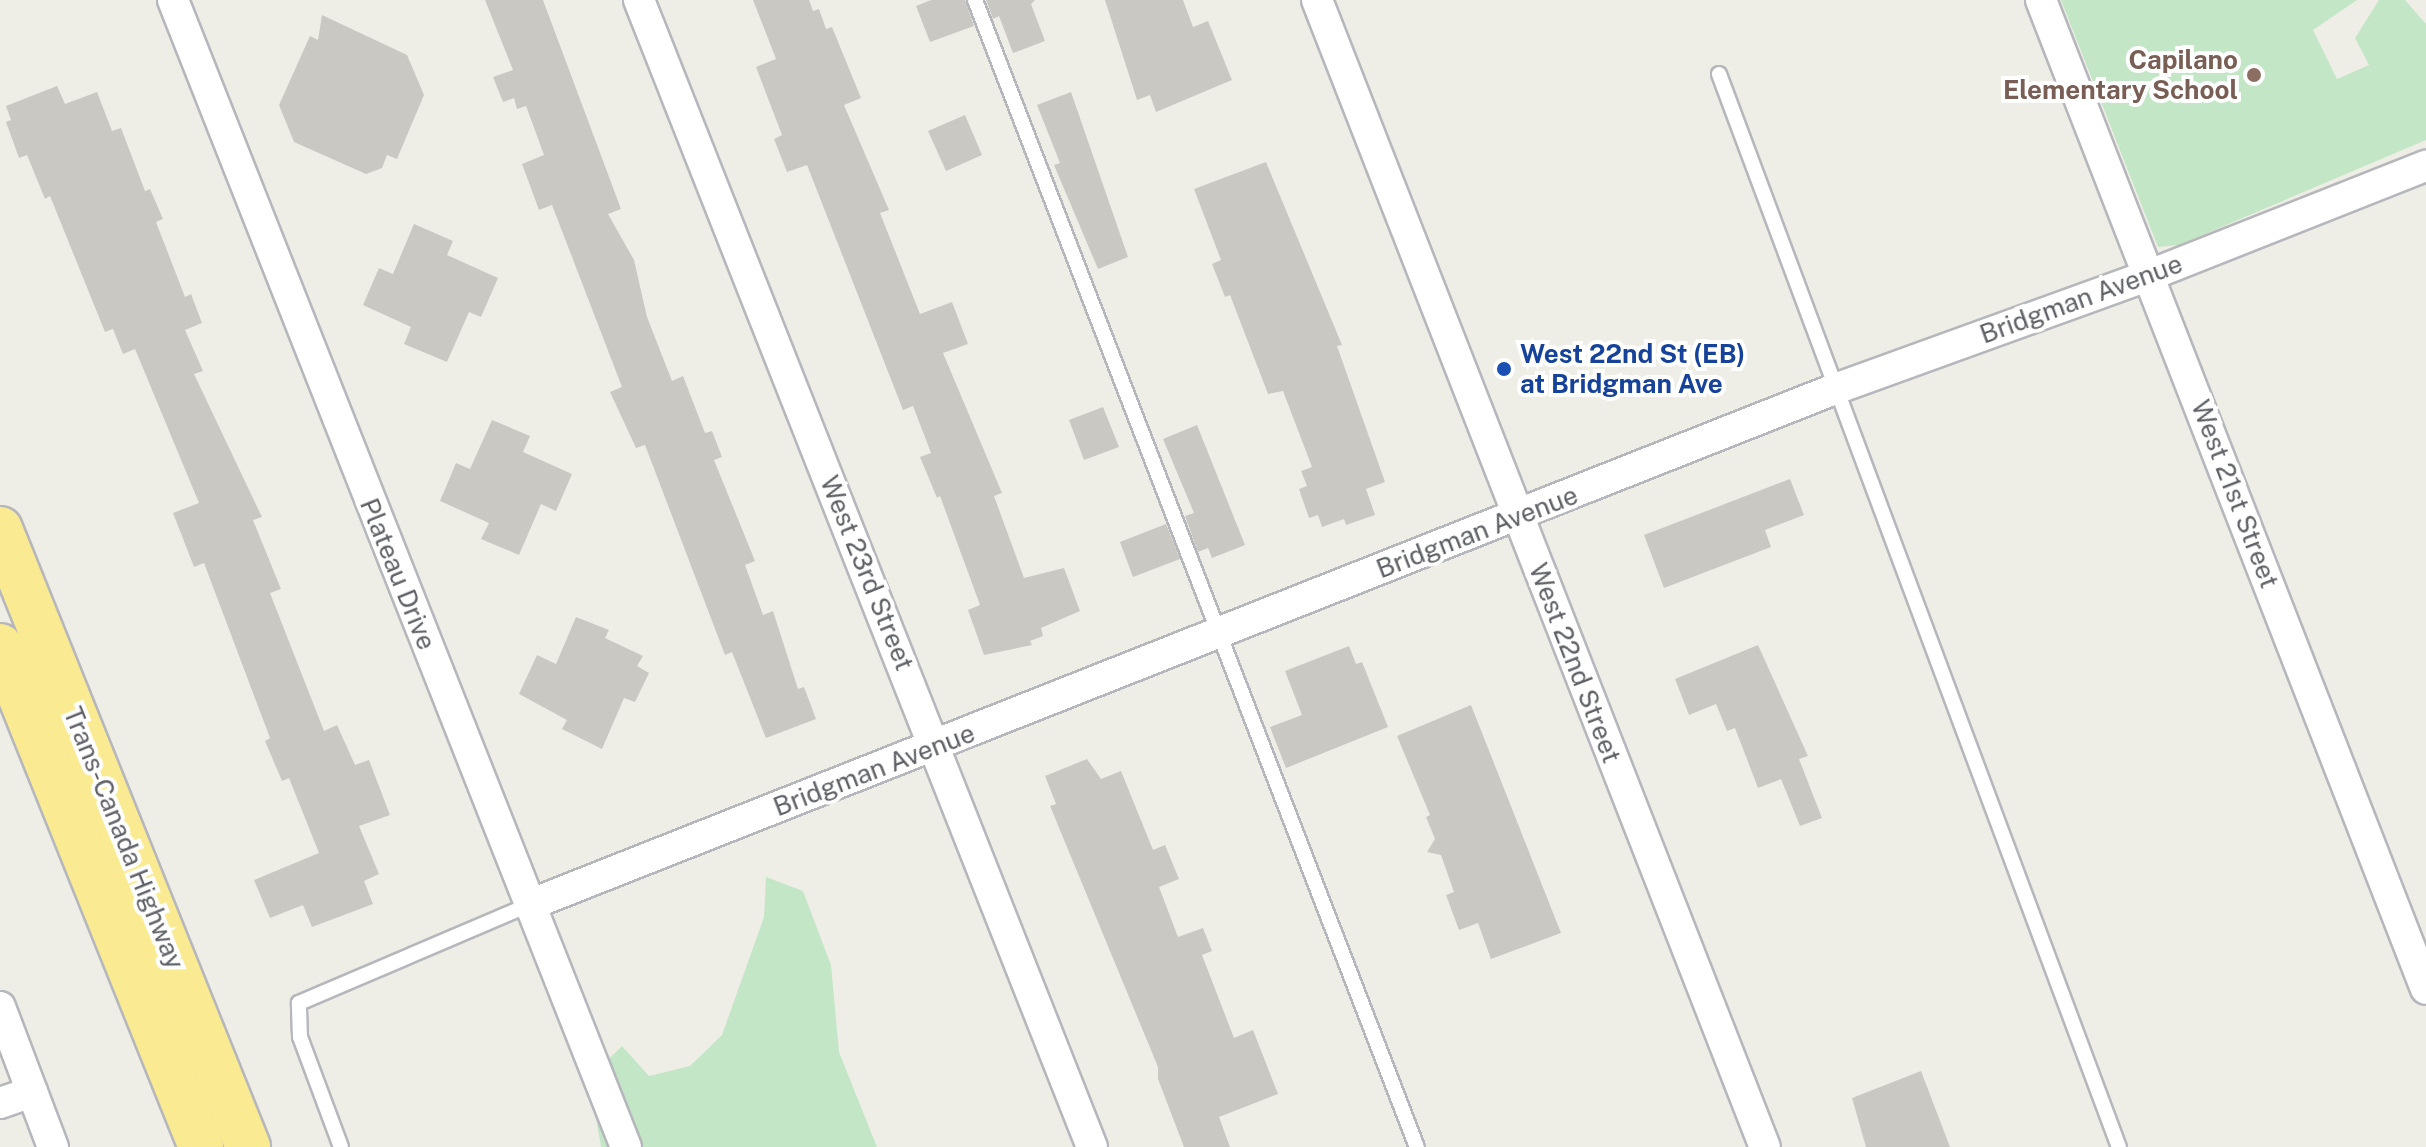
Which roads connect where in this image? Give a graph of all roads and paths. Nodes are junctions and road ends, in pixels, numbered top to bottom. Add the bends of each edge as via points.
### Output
1 (173, 0) edge
2 (639, 0) edge
3 (975, 0) edge
4 (1317, 0) edge
5 (2041, 0) edge
6 (1719, 74) dead end
7 (2426, 166) edge
8 (2150, 275) junction
9 (1835, 389) junction
10 (1518, 517) junction
11 (0, 529) edge
12 (1220, 631) junction
13 (0, 646) edge
14 (935, 745) junction
15 (529, 905) junction
16 (177, 969) junction
17 (2426, 989) edge
18 (0, 1007) edge
19 (32, 1092) junction
20 (0, 1103) edge
21 (53, 1147) edge
22 (201, 1147) edge
23 (248, 1147) edge
24 (259, 1147) edge
25 (341, 1147) edge
26 (626, 1147) edge
27 (1092, 1147) edge
28 (1417, 1147) edge
29 (1765, 1147) edge
30 (2119, 1147) edge

1 - 15 street, Plateau Drive
2 - 14 street, West 23rd Street
3 - 12 lane
4 - 10 street, West 22nd Street
5 - 8 street, West 21st Street
6 - 9 lane
7 - 8 street, Bridgman Avenue
8 - 9 street, Bridgman Avenue
8 - 17 street, West 21st Street
9 - 10 street, Bridgman Avenue
9 - 30 lane
10 - 12 street, Bridgman Avenue
10 - 29 street, West 22nd Street
11 - 16 highway, Trans-Canada Highway
12 - 14 street, Bridgman Avenue
12 - 28 lane
13 - 22 highway, Trans-Canada Highway
14 - 15 street, Bridgman Avenue
14 - 27 street, West 23rd Street
15 - 25 lane via 299,1003 300,1037
15 - 26 street, Plateau Drive
16 - 23 highway, Trans-Canada Highway
16 - 24 highway
18 - 19 street
19 - 20 street
19 - 21 street

